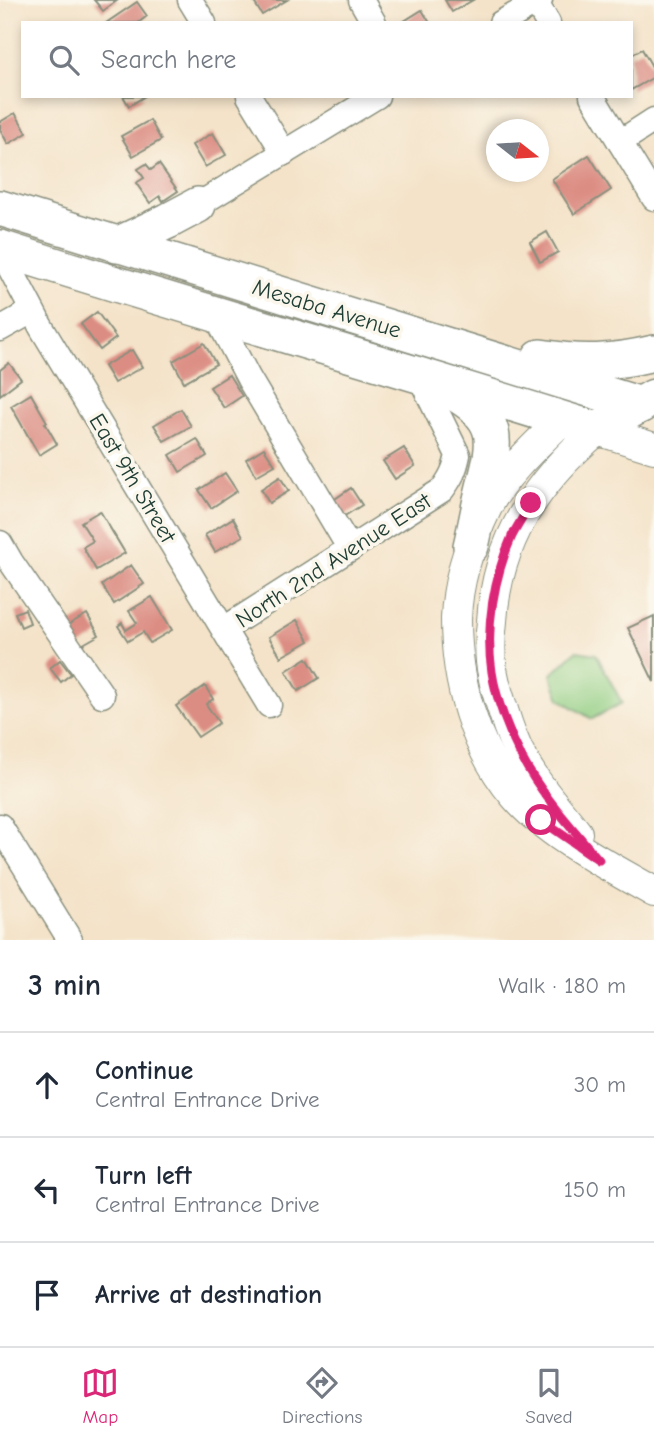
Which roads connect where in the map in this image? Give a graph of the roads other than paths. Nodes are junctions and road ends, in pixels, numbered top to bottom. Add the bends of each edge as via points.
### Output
1 (190, 0) edge
2 (361, 0) edge
3 (539, 6) edge
4 (203, 21) edge
5 (373, 21) edge
6 (505, 21) edge
7 (250, 98) edge
8 (374, 98) edge
9 (593, 98) edge
10 (654, 120) edge
11 (620, 142) junction
12 (284, 153) junction
13 (654, 198) edge
14 (198, 205) joint
15 (0, 208) edge
16 (117, 244) junction
17 (0, 248) edge
18 (32, 311) junction
19 (215, 314) junction
20 (0, 329) edge
21 (421, 337) junction
22 (654, 353) edge
23 (654, 363) edge
24 (425, 377) junction
25 (604, 394) junction
26 (650, 404) edge
27 (563, 419) junction
28 (597, 430) junction
29 (654, 448) edge
30 (0, 543) edge
31 (471, 545) junction
32 (350, 549) junction
33 (224, 629) junction
34 (102, 695) dead end
35 (269, 705) dead end
36 (0, 825) edge
37 (599, 860) junction
38 (654, 892) edge
39 (71, 940) edge

1 - 4 street
2 - 5 street
3 - 6 street
7 - 12 street
8 - 12 street
9 - 11 street
10 - 11 street
11 - 13 street
12 - 14 street
14 - 16 highway
15 - 16 highway, Mesaba Avenue
16 - 21 highway, Mesaba Avenue
17 - 18 street, East 9th Street
17 - 19 highway, Mesaba Avenue
18 - 20 street
18 - 33 street, East 9th Street
19 - 24 highway, Mesaba Avenue
19 - 32 street
21 - 22 highway via 582,362
21 - 25 highway, Mesaba Avenue
23 - 25 highway
24 - 27 highway, Mesaba Avenue
24 - 31 highway via 474,405 492,433 492,459
24 - 32 street, North 2nd Avenue East via 458,455 452,478 442,490
25 - 26 highway, Mesaba Avenue
25 - 27 highway
26 - 28 highway
27 - 28 highway, Mesaba Avenue
27 - 31 main road via 510,474 488,505
28 - 29 main road, Mesaba Avenue
28 - 37 main road via 551,474 512,536 500,569 490,640 498,694 523,760
30 - 34 street
31 - 37 main road via 456,617 459,663 478,737 516,797 551,828
32 - 33 street, North 2nd Avenue East
33 - 35 street, East 9th Street
36 - 39 street
37 - 38 main road

